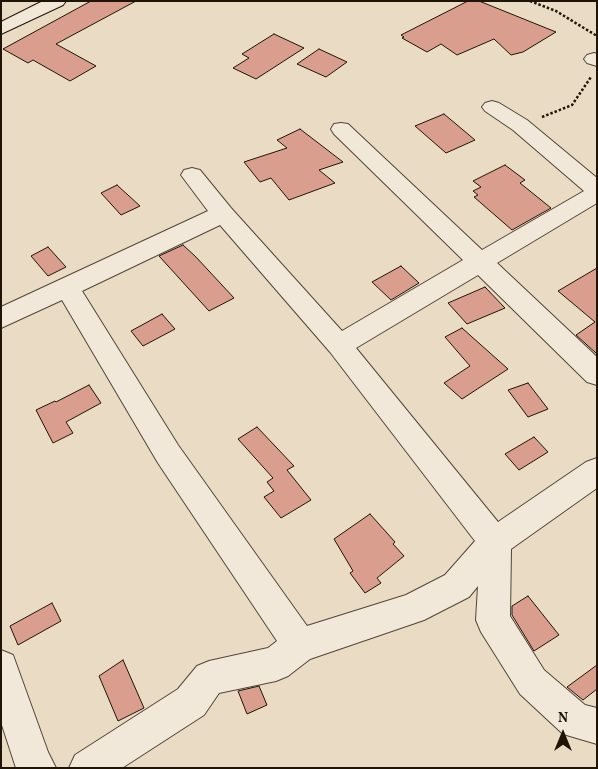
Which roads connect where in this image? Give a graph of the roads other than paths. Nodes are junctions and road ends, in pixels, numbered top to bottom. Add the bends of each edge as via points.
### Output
1 (57, 1) edge
2 (1, 29) edge
3 (492, 107) dead end
4 (341, 129) dead end
5 (192, 175) dead end
6 (597, 192) edge
7 (223, 214) junction
8 (482, 262) junction
9 (67, 288) junction
10 (1, 318) edge
11 (340, 345) junction
12 (597, 374) edge
13 (597, 471) edge
14 (495, 542) junction
15 (300, 645) junction
16 (1, 667) edge
17 (597, 726) edge
18 (37, 768) edge
19 (88, 768) edge

1 - 2 street
3 - 6 street via 520,125
4 - 8 street
5 - 7 street
6 - 8 street
7 - 9 street
7 - 11 street
8 - 11 street
8 - 12 street
9 - 10 street
9 - 15 street via 168,454
11 - 14 street
13 - 14 street
14 - 15 street via 457,586 412,609
14 - 17 street via 492,620 532,682 576,721
15 - 19 street via 276,664 210,678 191,702
16 - 18 street

